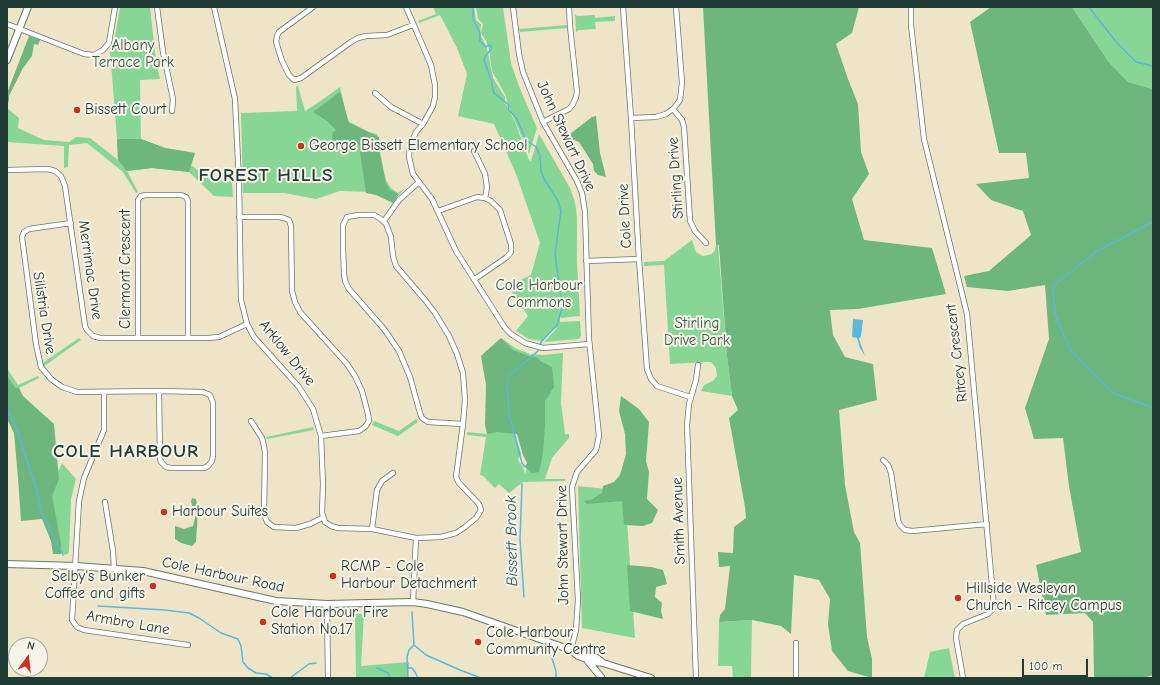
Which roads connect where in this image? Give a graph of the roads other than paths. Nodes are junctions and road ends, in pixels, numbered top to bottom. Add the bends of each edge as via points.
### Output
1 (28, 7) edge
2 (115, 7) edge
3 (157, 7) edge
4 (214, 7) edge
5 (313, 7) edge
6 (406, 7) edge
7 (512, 7) edge
8 (569, 7) edge
9 (623, 7) edge
10 (676, 7) edge
11 (911, 7) edge
12 (7, 24) edge
13 (413, 25) junction
14 (19, 28) junction
15 (7, 60) edge
16 (375, 93) dead end
17 (673, 109) junction
18 (172, 111) dead end
19 (632, 118) junction
20 (543, 122) junction
21 (423, 124) junction
22 (474, 151) dead end
23 (7, 170) edge
24 (419, 182) junction
25 (485, 198) junction
26 (438, 211) junction
27 (239, 217) junction
28 (384, 221) junction
29 (71, 223) junction
30 (706, 243) dead end
31 (639, 259) junction
32 (586, 261) junction
33 (475, 279) junction
34 (247, 324) junction
35 (138, 337) junction
36 (188, 338) junction
37 (589, 344) junction
38 (698, 365) dead end
39 (159, 391) junction
40 (104, 392) junction
41 (690, 397) junction
42 (251, 421) dead end
43 (463, 424) junction
44 (320, 436) junction
45 (883, 460) dead end
46 (393, 473) dead end
47 (105, 502) dead end
48 (322, 518) junction
49 (987, 524) junction
50 (372, 528) junction
51 (416, 538) junction
52 (7, 564) edge
53 (76, 566) junction
54 (114, 568) junction
55 (413, 602) junction
56 (327, 604) junction
57 (796, 643) dead end
58 (188, 645) dead end
59 (571, 650) junction
60 (585, 658) junction
61 (603, 663) junction
62 (328, 678) edge
63 (601, 678) edge
64 (651, 678) edge
65 (696, 678) edge
66 (796, 678) edge
67 (963, 678) edge

1 - 14 main road
2 - 14 street via 109,43 103,50 94,54 84,54
3 - 18 street via 173,99
4 - 27 street, Arklow Drive via 235,99
5 - 13 street via 277,36 276,42 282,61 294,80 302,78 358,38 387,34
6 - 13 street
7 - 20 street, John Stewart Drive via 521,63
8 - 20 street via 576,97 569,109
9 - 19 street, Cole Drive
10 - 17 street via 682,89 680,100
11 - 49 street, Ritcey Crescent via 924,139 966,314
12 - 14 street
13 - 21 street via 431,65 435,82 434,103
14 - 15 main road
16 - 21 street via 391,107
17 - 19 street via 661,116
17 - 30 street, Stirling Drive via 684,127 690,221 694,231
19 - 31 street, Cole Drive
20 - 32 street, John Stewart Drive via 574,174 582,193
21 - 24 street via 416,132 409,151 413,174
22 - 25 street via 485,174
23 - 29 street, Merrimac Drive via 48,169 59,174 64,182
24 - 26 street
24 - 28 street via 400,200
25 - 26 street via 474,198
25 - 33 street via 500,210 512,249 507,257
26 - 33 street via 453,245
27 - 34 street, Arklow Drive via 241,300
27 - 44 street via 279,217 289,220 292,291 295,302 300,312 347,364 362,391 368,414 366,427 359,431
28 - 43 street via 390,233 396,266 435,313 462,365 465,400
28 - 43 street via 369,215 351,216 345,220 345,281 399,351 422,418 428,422
29 - 35 street, Merrimac Drive via 87,330 98,338
29 - 40 street, Silistria Drive via 29,229 22,237 38,355 44,372 62,387 77,392
31 - 32 street
31 - 41 street, Cole Drive via 648,374 657,386
32 - 37 street, John Stewart Drive
33 - 37 street via 505,328 518,339 540,348
34 - 36 street, Merrimac Drive via 219,337
34 - 44 street, Arklow Drive via 262,347 309,400
35 - 36 street, Merrimac Drive
35 - 36 street, Clermont Crescent via 138,200 144,195 181,194 188,200
37 - 59 street, John Stewart Drive via 599,436 596,450 577,472 572,488 578,600 576,630
38 - 41 street, Smith Avenue
39 - 39 street, Silistria Drive via 203,392 211,397 212,460 206,467 171,468 166,467 160,459
39 - 40 street, Silistria Drive
40 - 53 street via 104,430 84,478 80,495
41 - 65 street, Smith Avenue via 687,425
42 - 48 street via 264,446 266,520 274,527 296,528
43 - 51 street via 456,477 479,504 481,510 476,518 456,533 441,537
44 - 48 street, Arklow Drive via 323,463
45 - 49 street via 891,471 898,520 905,530
46 - 50 street via 382,481 377,490
47 - 54 street
48 - 50 street via 331,526 338,528
49 - 67 street, Ritcey Crescent via 994,607 988,614 963,624 957,630 956,640
50 - 51 street
51 - 55 street
52 - 53 main road, Cole Harbour Road
53 - 54 main road, Cole Harbour Road
53 - 58 street, Armbro Lane via 72,616 77,627
54 - 56 main road, Cole Harbour Road via 143,571 267,599
55 - 56 main road, Cole Harbour Road
55 - 59 main road, Cole Harbour Road via 463,612
56 - 62 street
57 - 66 street
59 - 60 main road, Cole Harbour Road
59 - 61 main road, Cole Harbour Road via 597,658
60 - 61 main road, Cole Harbour Road
60 - 63 main road
61 - 63 main road
61 - 64 main road, Cole Harbour Road

